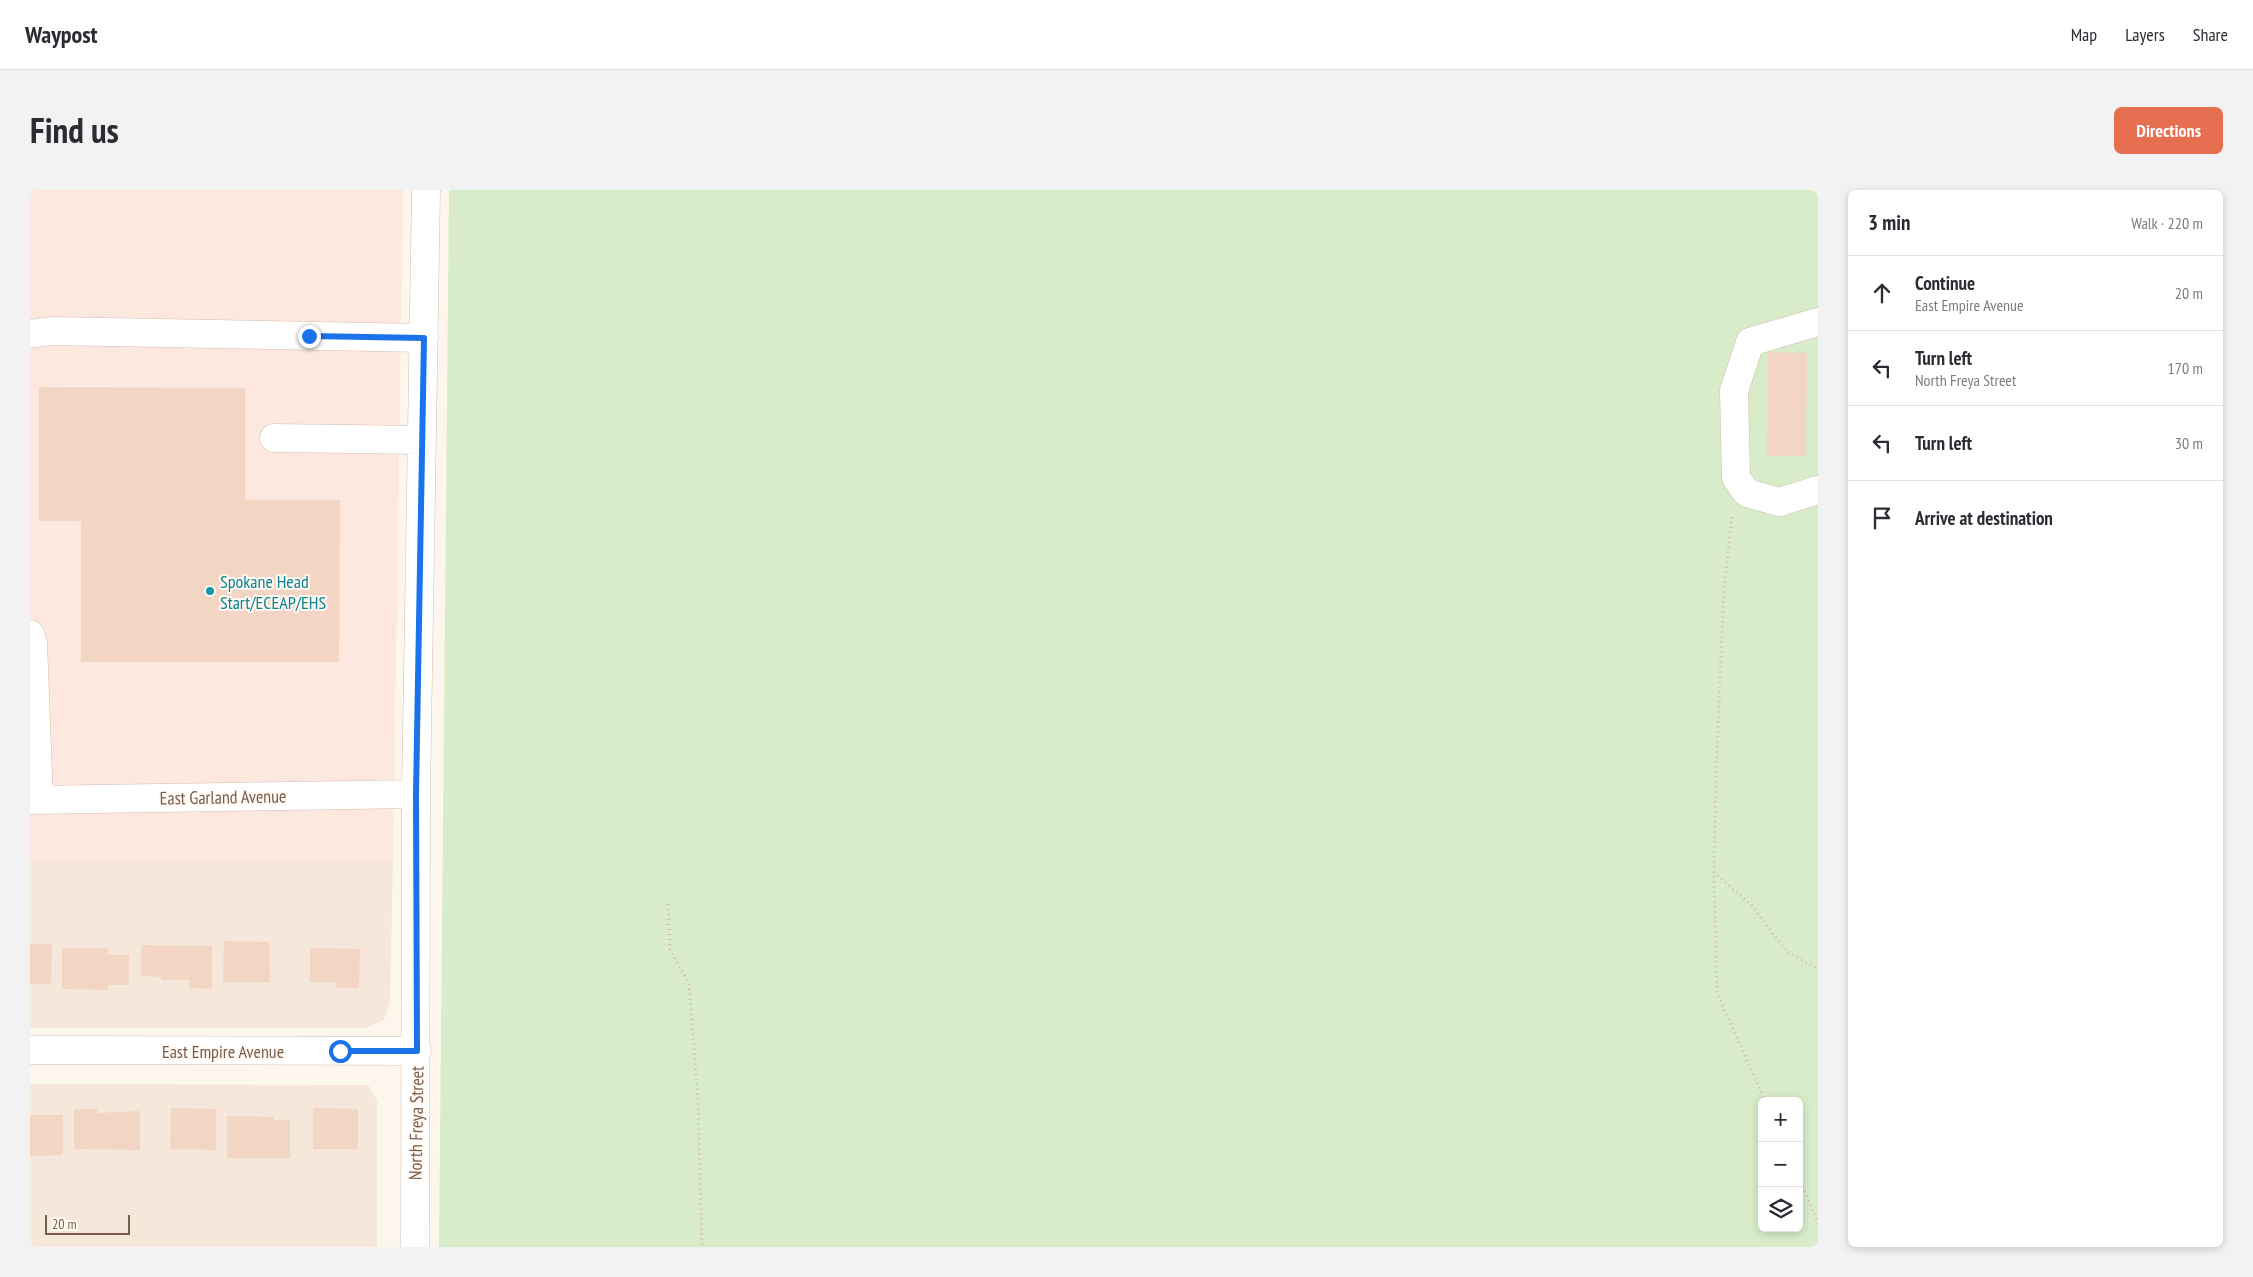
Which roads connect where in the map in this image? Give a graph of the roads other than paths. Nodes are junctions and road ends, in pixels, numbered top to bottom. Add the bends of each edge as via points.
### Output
1 (426, 190) edge
2 (1818, 322) edge
3 (30, 334) edge
4 (424, 338) junction
5 (274, 438) dead end
6 (422, 440) junction
7 (1818, 490) edge
8 (30, 634) edge
9 (416, 794) junction
10 (34, 800) edge
11 (30, 1050) edge
12 (417, 1051) junction
13 (415, 1247) edge

1 - 4 street, North Freya Street
2 - 7 street via 1750,342 1734,392 1736,478 1747,493 1779,502
3 - 4 street via 52,331
4 - 6 street, North Freya Street
5 - 6 street
6 - 9 street, North Freya Street
8 - 10 street via 34,643
9 - 10 street, East Garland Avenue
9 - 12 street, North Freya Street
11 - 12 street, East Empire Avenue
12 - 13 street, North Freya Street

